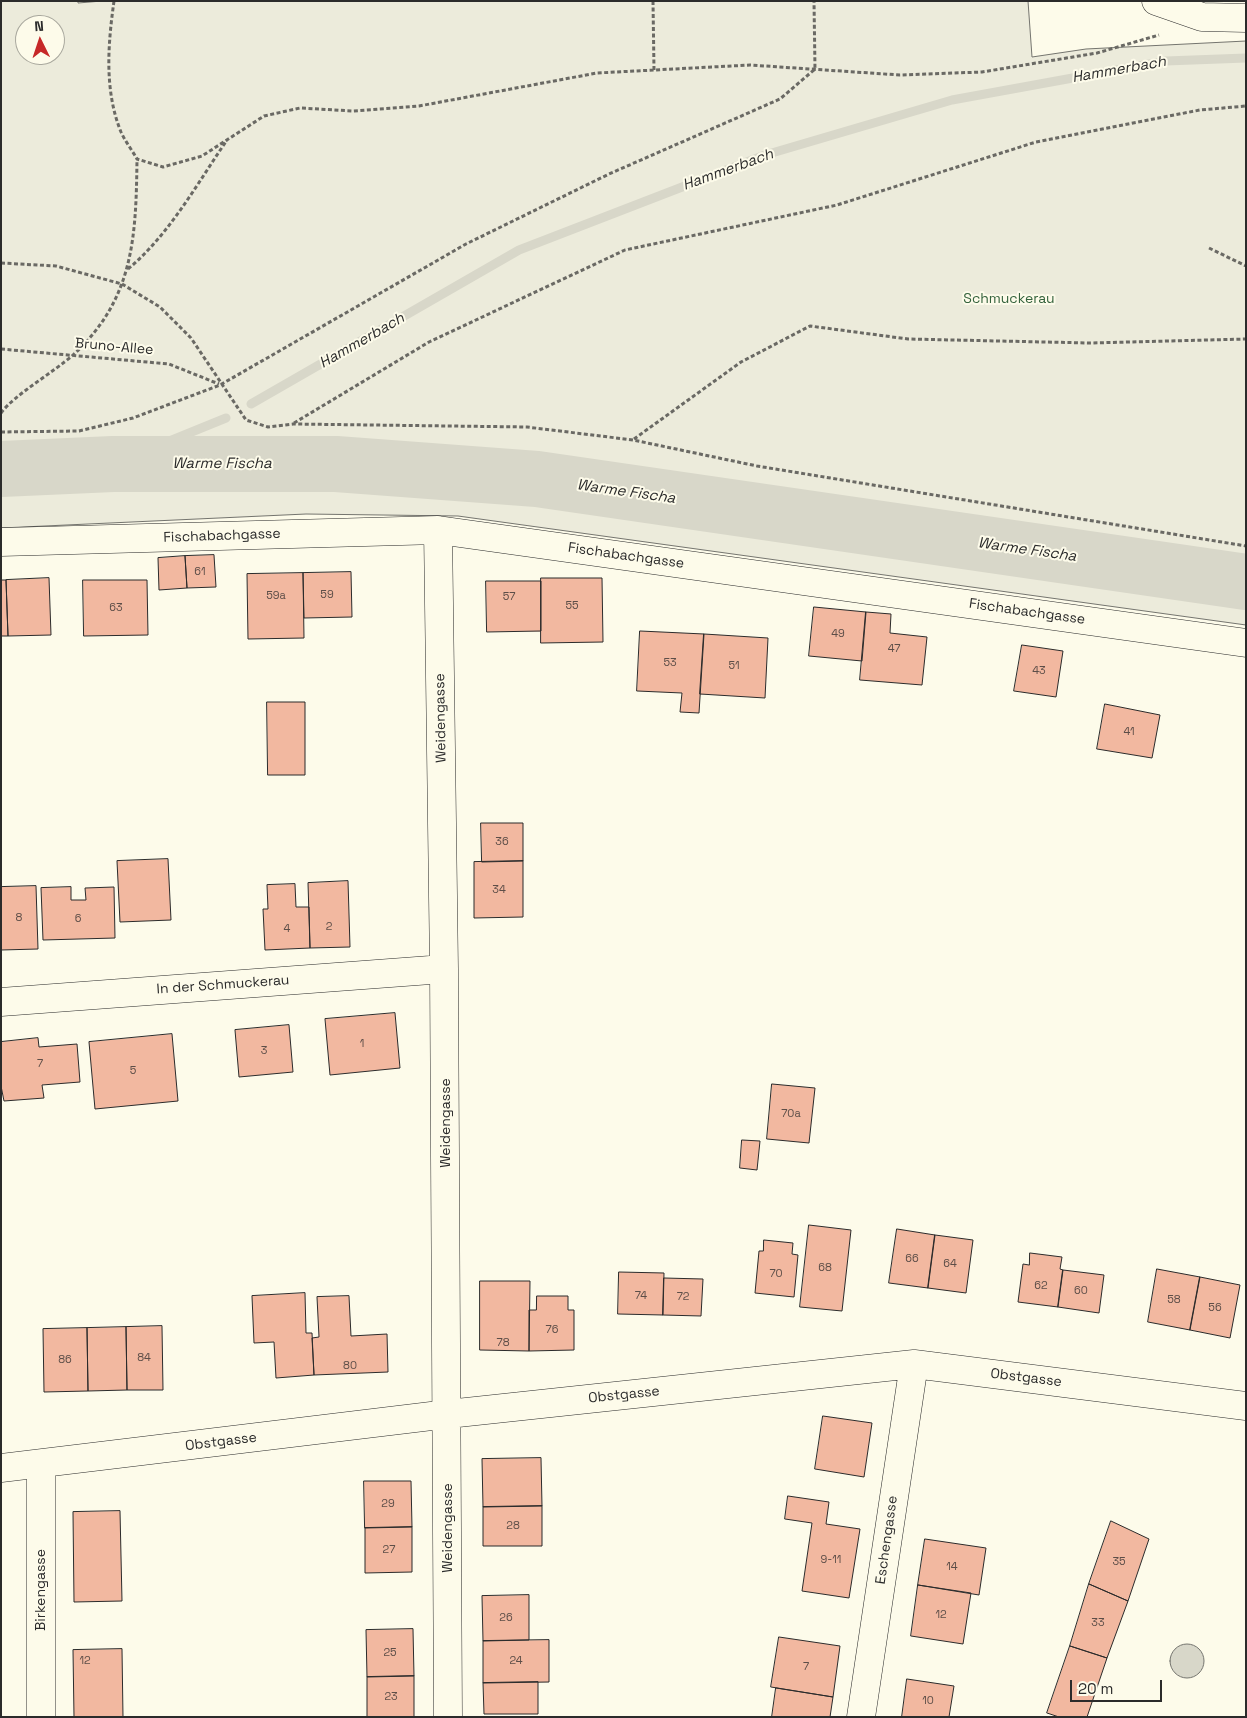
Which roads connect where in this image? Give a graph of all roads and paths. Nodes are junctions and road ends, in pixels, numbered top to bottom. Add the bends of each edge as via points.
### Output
1 (114, 1) edge
2 (654, 1) edge
3 (814, 1) edge
4 (1156, 1) edge
5 (1246, 18) edge
6 (1160, 34) dead end
7 (815, 69) junction
8 (654, 70) junction
9 (1246, 106) edge
10 (229, 136) junction
11 (137, 159) junction
12 (1209, 248) dead end
13 (1, 263) edge
14 (1246, 266) edge
15 (127, 270) junction
16 (122, 284) junction
17 (1246, 339) edge
18 (1, 349) edge
19 (73, 355) junction
20 (220, 385) junction
21 (1, 413) edge
22 (293, 424) junction
23 (1, 432) edge
24 (634, 440) junction
25 (438, 530) junction
26 (1, 542) edge
27 (1246, 546) edge
28 (1246, 643) edge
29 (444, 968) junction
30 (1, 1002) edge
31 (914, 1364) junction
32 (1246, 1406) edge
33 (448, 1414) junction
34 (41, 1464) junction
35 (1, 1468) edge
36 (41, 1717) edge
37 (448, 1717) edge
38 (861, 1717) edge

1 - 11 path via 108,41 110,91 121,132
2 - 8 path
3 - 7 path
4 - 5 street via 1202,17
6 - 7 path via 1097,53 982,72 900,75
7 - 8 path via 750,65
7 - 20 path via 780,99 609,174 466,244
8 - 10 path via 597,73 419,106 353,111 300,108 264,116
9 - 22 path via 1200,110 1036,142 837,205 626,250 429,342
10 - 11 path via 202,156 163,167
10 - 15 path via 177,214 144,256
11 - 15 path via 136,219
12 - 14 path
13 - 16 path via 56,266
15 - 16 path
16 - 19 path via 102,323
16 - 20 path via 160,307 191,338
17 - 24 path via 1090,343 908,339 810,326 741,362
18 - 19 path, Bruno-Allee
19 - 20 path, Bruno-Allee via 170,364
19 - 21 path
20 - 22 path via 246,420 268,427
20 - 23 path via 134,418 79,431
22 - 24 path via 527,428
24 - 27 path via 757,466
25 - 26 street, Fischabachgasse
25 - 28 street, Fischabachgasse
25 - 29 street, Weidengasse
29 - 30 street, In der Schmuckerau
29 - 33 street, Weidengasse
31 - 32 street, Obstgasse
31 - 33 street, Obstgasse
31 - 38 street, Eschengasse
33 - 34 street, Obstgasse
33 - 37 street, Weidengasse
34 - 35 street, Obstgasse
34 - 36 street, Birkengasse

